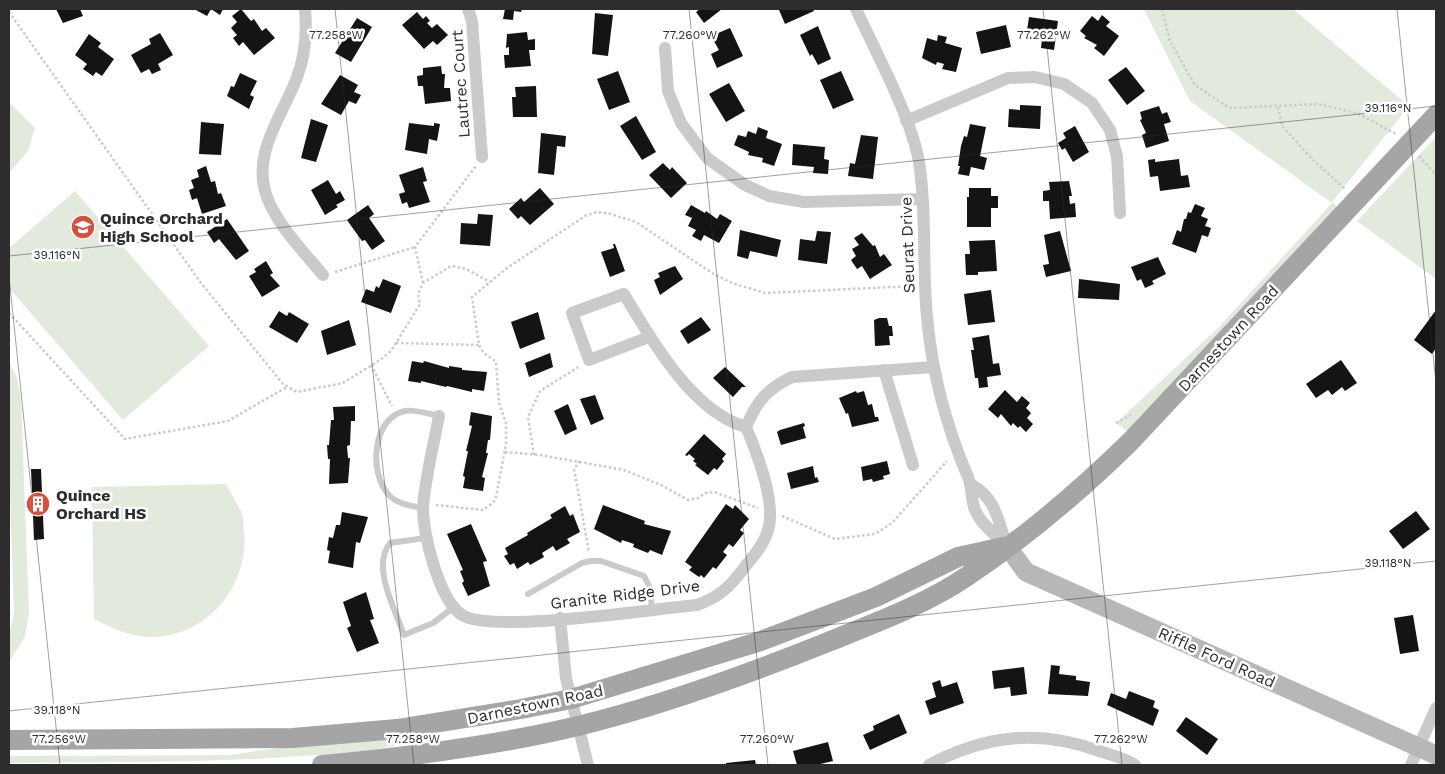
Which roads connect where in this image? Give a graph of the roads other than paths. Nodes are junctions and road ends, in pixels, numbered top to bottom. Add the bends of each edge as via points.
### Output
1 (305, 9) edge
2 (468, 9) edge
3 (856, 9) edge
4 (665, 48) dead end
5 (1436, 115) edge
6 (906, 121) junction
7 (482, 157) road end
8 (922, 199) junction
9 (1120, 212) dead end
10 (323, 275) road end
11 (649, 337) junction
12 (934, 367) junction
13 (884, 370) junction
14 (439, 416) joint
15 (746, 427) junction
16 (913, 465) dead end
17 (424, 506) junction
18 (425, 538) junction
19 (1007, 546) junction
20 (528, 594) dead end
21 (454, 607) junction
22 (652, 609) junction
23 (560, 618) junction
24 (571, 699) junction
25 (1436, 708) edge
26 (578, 726) junction
27 (9, 740) edge
28 (1428, 751) edge
29 (322, 765) edge
30 (588, 765) edge
31 (929, 765) edge
32 (1135, 765) edge
33 (1411, 765) edge

1 - 10 street via 304,51 297,79 264,150 262,182 279,220
2 - 7 street, Lautrec Court via 472,21
3 - 6 street, Seurat Drive
4 - 8 street via 668,91 681,124 707,158 745,185 770,196 804,202
5 - 19 main road, Darnestown Road via 1131,441 1083,488
6 - 8 street, Seurat Drive via 918,161
6 - 9 street via 1008,78 1035,77 1064,84 1092,103 1110,130 1116,156
8 - 12 street, Seurat Drive via 927,317
11 - 11 street via 624,294 572,313 589,360
11 - 15 street via 692,391 731,423
12 - 13 street
12 - 19 street, Seurat Drive via 936,384 957,452 972,485 973,505 981,522
13 - 15 street via 792,377 774,386 758,402
13 - 16 street
14 - 17 street, Granite Ridge Drive
14 - 17 lane via 406,410 396,414 384,425 378,442 379,471 388,494 402,504
15 - 22 street, Granite Ridge Drive via 760,460 770,512 768,532 739,575 716,598 697,605
17 - 18 street, Granite Ridge Drive
18 - 21 street, Granite Ridge Drive via 448,601
18 - 21 lane via 390,543 383,555 383,573 404,635 433,623
19 - 24 main road, Darnestown Road via 958,557 876,597 758,642
19 - 26 main road, Darnestown Road via 969,576 863,628 692,694
19 - 28 street, Riffle Ford Road via 1026,572
20 - 22 lane via 582,563 601,561 644,576 650,588
21 - 23 street, Granite Ridge Drive via 461,615 475,621 495,623
22 - 23 street, Granite Ridge Drive
23 - 24 street
24 - 26 street
24 - 27 main road, Darnestown Road via 352,735 249,740
25 - 28 street
26 - 29 main road, Darnestown Road via 432,752
26 - 30 street
28 - 33 street
31 - 32 street via 974,745 1015,737 1073,741

